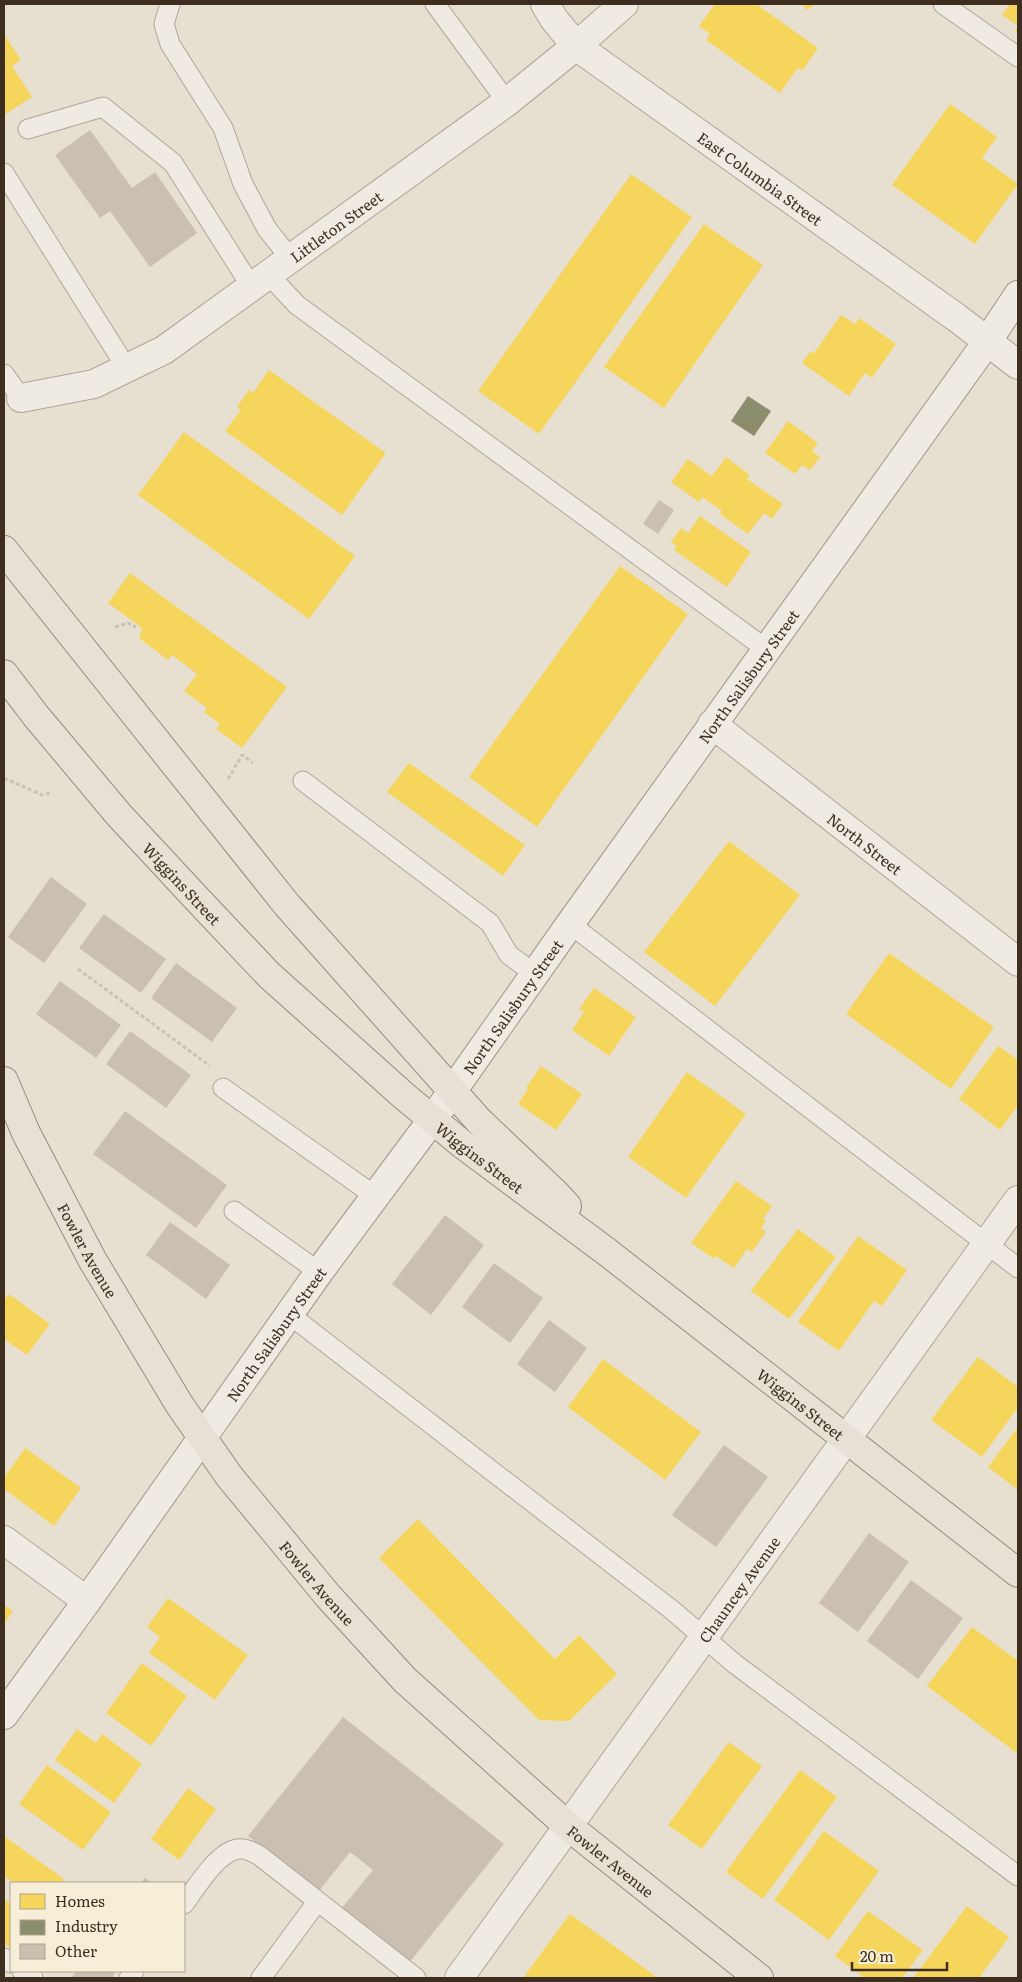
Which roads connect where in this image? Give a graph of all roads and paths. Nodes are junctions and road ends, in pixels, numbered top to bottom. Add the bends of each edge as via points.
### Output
1 (170, 4) edge
2 (435, 4) edge
3 (545, 4) edge
4 (624, 4) edge
5 (943, 4) edge
6 (576, 46) junction
7 (1018, 57) edge
8 (508, 102) junction
9 (28, 129) dead end
10 (4, 173) edge
11 (270, 273) junction
12 (1018, 295) edge
13 (987, 342) junction
14 (1018, 365) edge
15 (126, 367) junction
16 (4, 374) edge
17 (21, 398) joint
18 (4, 550) edge
19 (136, 627) dead end
20 (115, 628) dead end
21 (766, 649) junction
22 (4, 674) edge
23 (712, 724) junction
24 (253, 763) dead end
25 (4, 778) edge
26 (228, 779) dead end
27 (303, 781) dead end
28 (50, 793) dead end
29 (570, 924) junction
30 (1018, 962) edge
31 (78, 969) dead end
32 (535, 974) junction
33 (4, 1081) edge
34 (223, 1088) joint
35 (451, 1091) junction
36 (432, 1120) junction
37 (375, 1196) junction
38 (1018, 1200) edge
39 (234, 1211) dead end
40 (987, 1244) junction
41 (607, 1252) junction
42 (1018, 1268) edge
43 (319, 1272) junction
44 (290, 1315) junction
45 (202, 1437) junction
46 (846, 1441) junction
47 (4, 1540) edge
48 (1018, 1573) edge
49 (87, 1601) junction
50 (704, 1638) junction
51 (4, 1715) edge
52 (568, 1828) junction
53 (1018, 1876) edge
54 (317, 1902) junction
55 (185, 1903) edge
56 (261, 1978) edge
57 (416, 1978) edge
58 (459, 1978) edge
59 (759, 1978) edge

1 - 11 lane via 164,24 170,44 223,128 244,184 267,229
2 - 8 lane
3 - 6 street, East Columbia Street
4 - 6 street, Littleton Street
5 - 7 lane
6 - 8 street, Littleton Street
6 - 13 street, East Columbia Street
8 - 11 street, Littleton Street
9 - 11 lane via 102,108 173,162
10 - 15 lane
11 - 15 street, Littleton Street via 164,350
11 - 21 lane via 296,305
12 - 13 street, North Salisbury Street
13 - 14 street, East Columbia Street
13 - 21 street, North Salisbury Street
15 - 17 street, Littleton Street via 94,384
16 - 17 lane
18 - 35 main road via 287,906
19 - 20 path via 128,622
21 - 23 street, North Salisbury Street
22 - 36 main road, Wiggins Street via 119,815 262,968
23 - 29 street, North Salisbury Street
23 - 30 street, North Street
24 - 26 path via 242,755
25 - 28 path via 42,795
27 - 32 lane via 490,924 508,955
29 - 32 street, North Salisbury Street
29 - 40 lane
31 - 34 path via 209,1063
32 - 35 street, North Salisbury Street
33 - 45 main road, Fowler Avenue via 26,1133 93,1261
34 - 37 lane
35 - 36 street, North Salisbury Street
35 - 41 main road via 478,1121 556,1194
36 - 37 street, North Salisbury Street
36 - 41 main road, Wiggins Street
37 - 43 street, North Salisbury Street
38 - 40 street, Chauncey Avenue
39 - 43 lane
40 - 42 lane
40 - 46 street, Chauncey Avenue
41 - 46 main road, Wiggins Street
43 - 44 street, North Salisbury Street
44 - 45 street, North Salisbury Street
44 - 50 lane
45 - 49 street, North Salisbury Street
45 - 52 main road, Fowler Avenue via 228,1476 405,1680
46 - 48 main road, Wiggins Street
46 - 50 street, Chauncey Avenue
47 - 49 street
49 - 51 street, North Salisbury Street
50 - 52 street, Chauncey Avenue
50 - 53 lane via 734,1664
52 - 58 street, Chauncey Avenue
52 - 59 main road, Fowler Avenue
54 - 55 lane via 260,1856 237,1849 224,1854 215,1863
54 - 56 lane
54 - 57 lane

